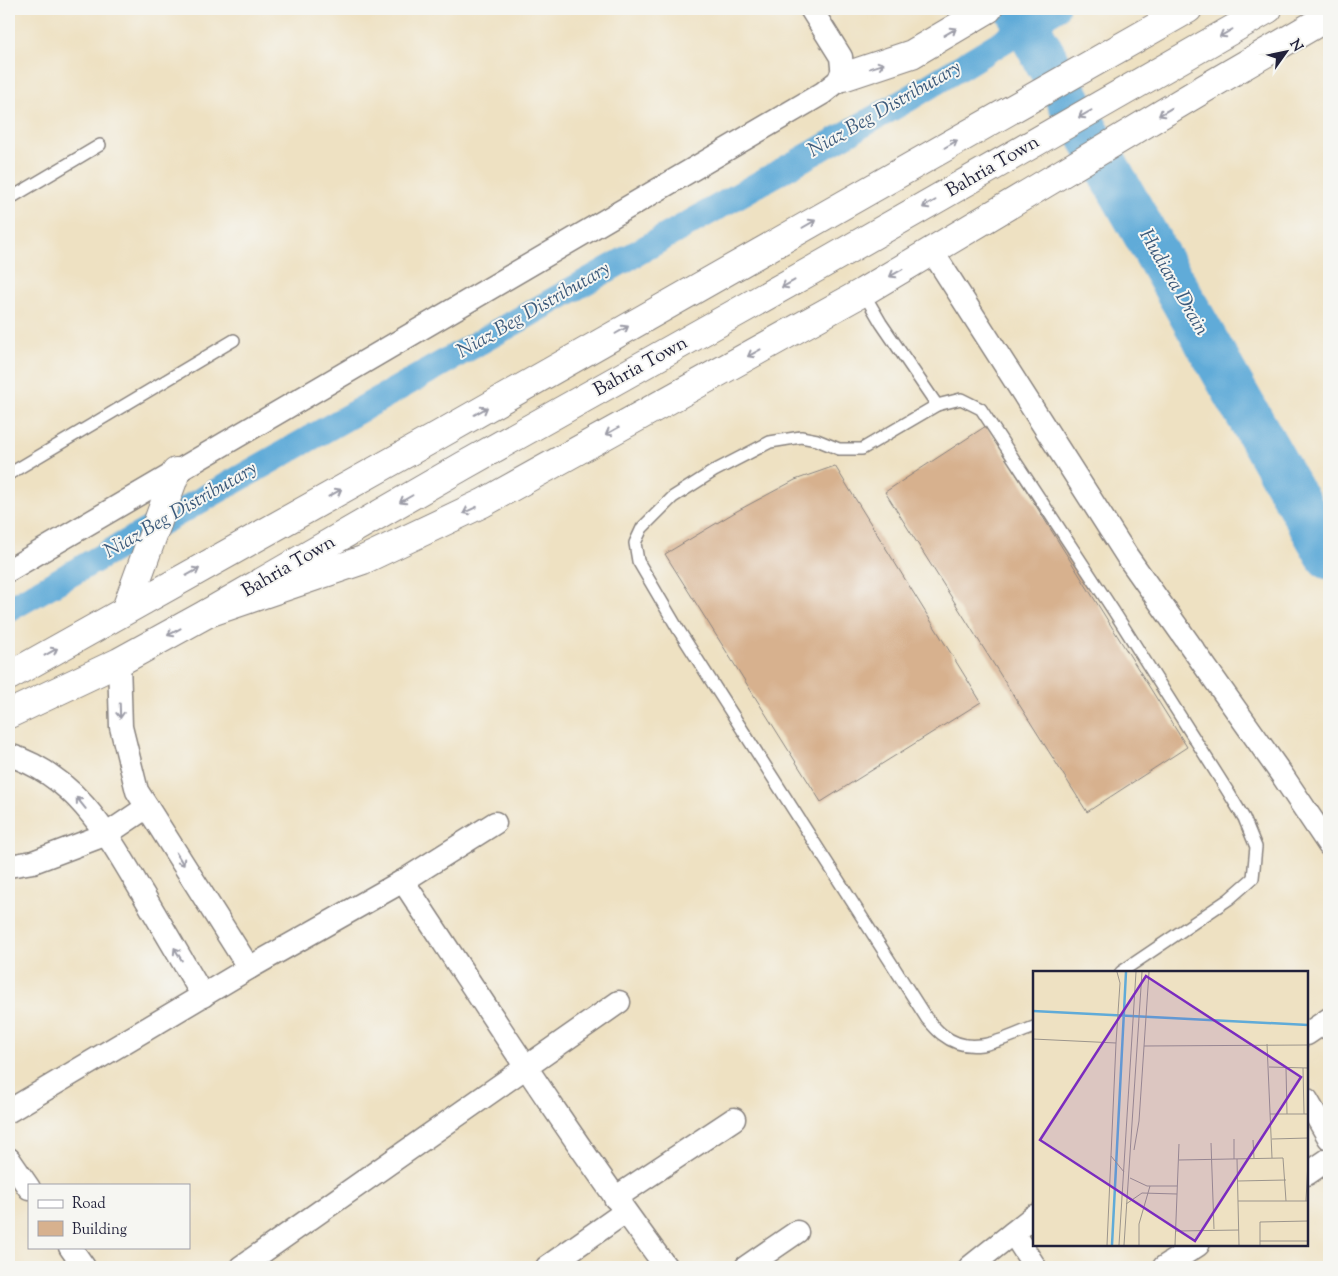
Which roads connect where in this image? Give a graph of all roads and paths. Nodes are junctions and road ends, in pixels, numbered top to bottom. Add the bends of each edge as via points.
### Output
1 (811, 9) edge
2 (988, 9) edge
3 (1188, 9) edge
4 (1268, 9) edge
5 (1329, 16) edge
6 (843, 77) junction
7 (100, 145) dead end
8 (9, 199) edge
9 (932, 251) junction
10 (863, 292) junction
11 (234, 340) dead end
12 (937, 405) junction
13 (176, 472) junction
14 (9, 474) edge
15 (9, 570) edge
16 (126, 609) junction
17 (208, 613) junction
18 (119, 662) junction
19 (9, 676) edge
20 (9, 714) edge
21 (9, 755) edge
22 (147, 807) junction
23 (494, 824) dead end
24 (107, 834) junction
25 (1329, 845) edge
26 (9, 866) edge
27 (403, 881) junction
28 (249, 968) junction
29 (1121, 971) edge
30 (203, 996) junction
31 (619, 1002) dead end
32 (1329, 1019) edge
33 (1033, 1027) edge
34 (1308, 1033) edge
35 (526, 1068) junction
36 (1308, 1102) edge
37 (9, 1111) edge
38 (734, 1119) dead end
39 (1329, 1138) edge
40 (9, 1159) edge
41 (1329, 1159) edge
42 (1308, 1173) edge
43 (28, 1187) edge
44 (620, 1205) junction
45 (1033, 1217) edge
46 (797, 1232) dead end
47 (1013, 1233) junction
48 (1196, 1246) edge
49 (71, 1248) edge
50 (84, 1267) edge
51 (241, 1267) edge
52 (546, 1267) edge
53 (666, 1267) edge
54 (746, 1267) edge
55 (970, 1267) edge
56 (1035, 1267) edge
57 (1164, 1267) edge

1 - 6 street via 841,57
6 -> 2 main road via 912,54
16 -> 3 main road
4 -> 17 main road, Bahria Town
5 -> 9 main road
6 - 13 street via 823,93
7 - 8 lane
9 -> 10 main road
9 - 25 street via 1127,556
10 - 12 lane
10 -> 17 main road via 482,504 363,560
11 - 14 lane
12 - 29 lane via 961,399 981,409 1114,610 1244,818 1256,847 1253,878 1229,899
12 - 33 lane via 862,449 839,449 801,437 770,442 673,497 642,528 635,543 638,561 678,629 927,1019 944,1036 965,1047 986,1045
13 - 15 street
13 - 16 main road
19 -> 16 main road
17 -> 18 main road, Bahria Town
18 - 20 main road, Bahria Town
18 -> 22 street via 121,727 129,767 137,791
24 -> 21 street via 73,792 27,761
22 - 24 street
22 -> 28 street
23 - 27 street
24 - 26 street via 33,862
30 -> 24 street
27 - 28 street
27 - 35 street
28 - 30 street
30 - 37 street
31 - 35 street
32 - 34 street
35 - 44 street
35 - 51 street
36 - 39 street
38 - 44 street
40 - 43 street
41 - 42 street
44 - 52 street
44 - 53 street
45 - 47 street
46 - 54 street
47 - 55 street
47 - 56 street
48 - 57 street
49 - 50 street

